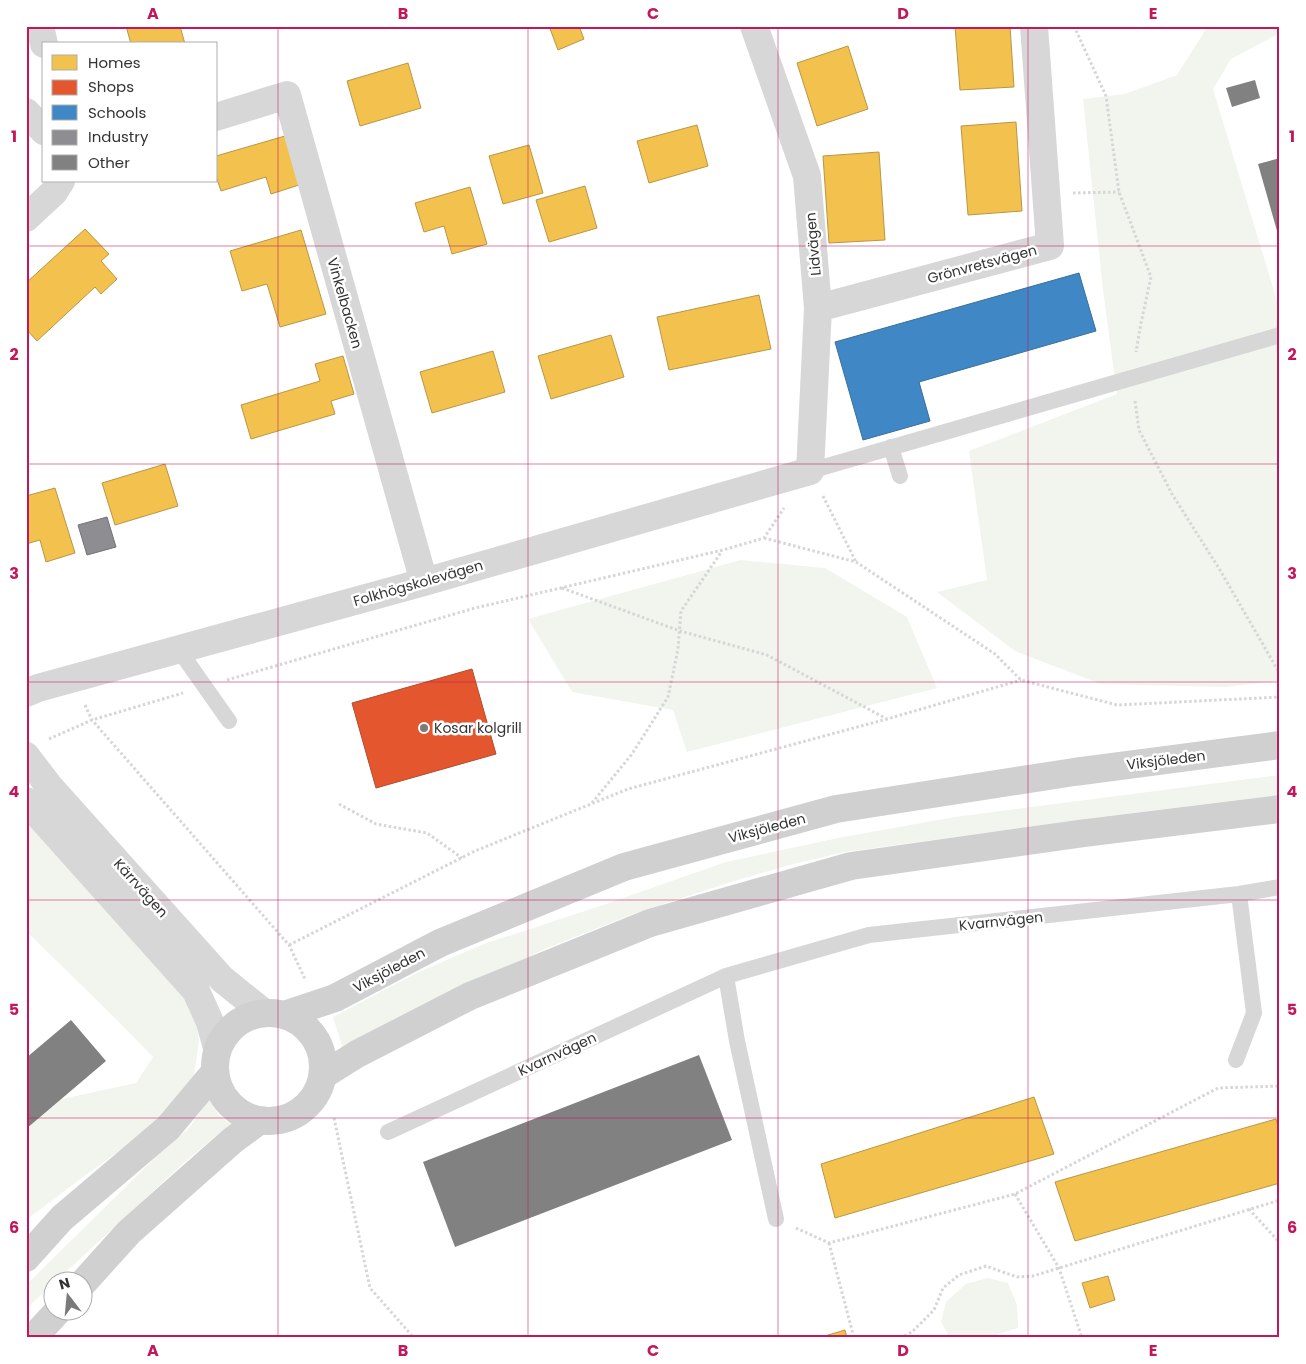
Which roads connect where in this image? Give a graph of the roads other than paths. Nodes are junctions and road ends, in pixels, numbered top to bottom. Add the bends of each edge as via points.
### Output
1 (40, 26) edge
2 (754, 26) edge
3 (1034, 26) edge
4 (44, 42) edge
5 (26, 112) edge
6 (218, 116) edge
7 (42, 129) edge
8 (60, 182) edge
9 (26, 218) edge
10 (818, 308) junction
11 (1280, 335) edge
12 (892, 447) junction
13 (810, 471) junction
14 (900, 476) dead end
15 (424, 582) junction
16 (178, 650) junction
17 (26, 693) edge
18 (229, 721) dead end
19 (1280, 745) edge
20 (34, 749) edge
21 (26, 801) edge
22 (1280, 809) edge
23 (1280, 887) edge
24 (1239, 894) junction
25 (726, 976) junction
26 (273, 1013) junction
27 (1236, 1060) dead end
28 (216, 1061) junction
29 (322, 1076) junction
30 (259, 1121) junction
31 (388, 1132) dead end
32 (776, 1219) road end
33 (26, 1258) edge
34 (92, 1273) edge
35 (48, 1322) edge
36 (33, 1338) edge

1 - 4 street
2 - 10 street, Lidvägen via 806,176
3 - 10 street, Grönvretsvägen via 1050,246
5 - 7 street
6 - 15 street, Vinkelbacken via 287,95
8 - 9 street
10 - 13 street, Lidvägen
11 - 12 lane
12 - 13 lane
12 - 14 lane
13 - 15 street, Folkhögskolevägen
15 - 16 street, Folkhögskolevägen
16 - 17 street, Folkhögskolevägen
16 - 18 lane
19 - 26 main road, Viksjöleden via 1074,772 836,809 624,868 440,943 335,998
20 - 26 street, Kärrvägen via 49,786 222,979
21 - 28 street, Kärrvägen via 196,991 210,1022
22 - 29 main road via 1085,833 842,869 650,923 470,996 357,1054
23 - 24 lane, Kvarnvägen
24 - 25 lane, Kvarnvägen via 869,935
24 - 27 lane via 1254,1013
25 - 31 lane, Kvarnvägen
25 - 32 lane
26 - 28 main road via 232,1027
26 - 29 main road via 302,1025 316,1041 322,1058
28 - 30 main road via 223,1097 236,1111
28 - 33 main road via 168,1128 62,1218
29 - 30 main road via 318,1091 307,1106 287,1118
30 - 34 main road via 129,1232
35 - 36 main road

